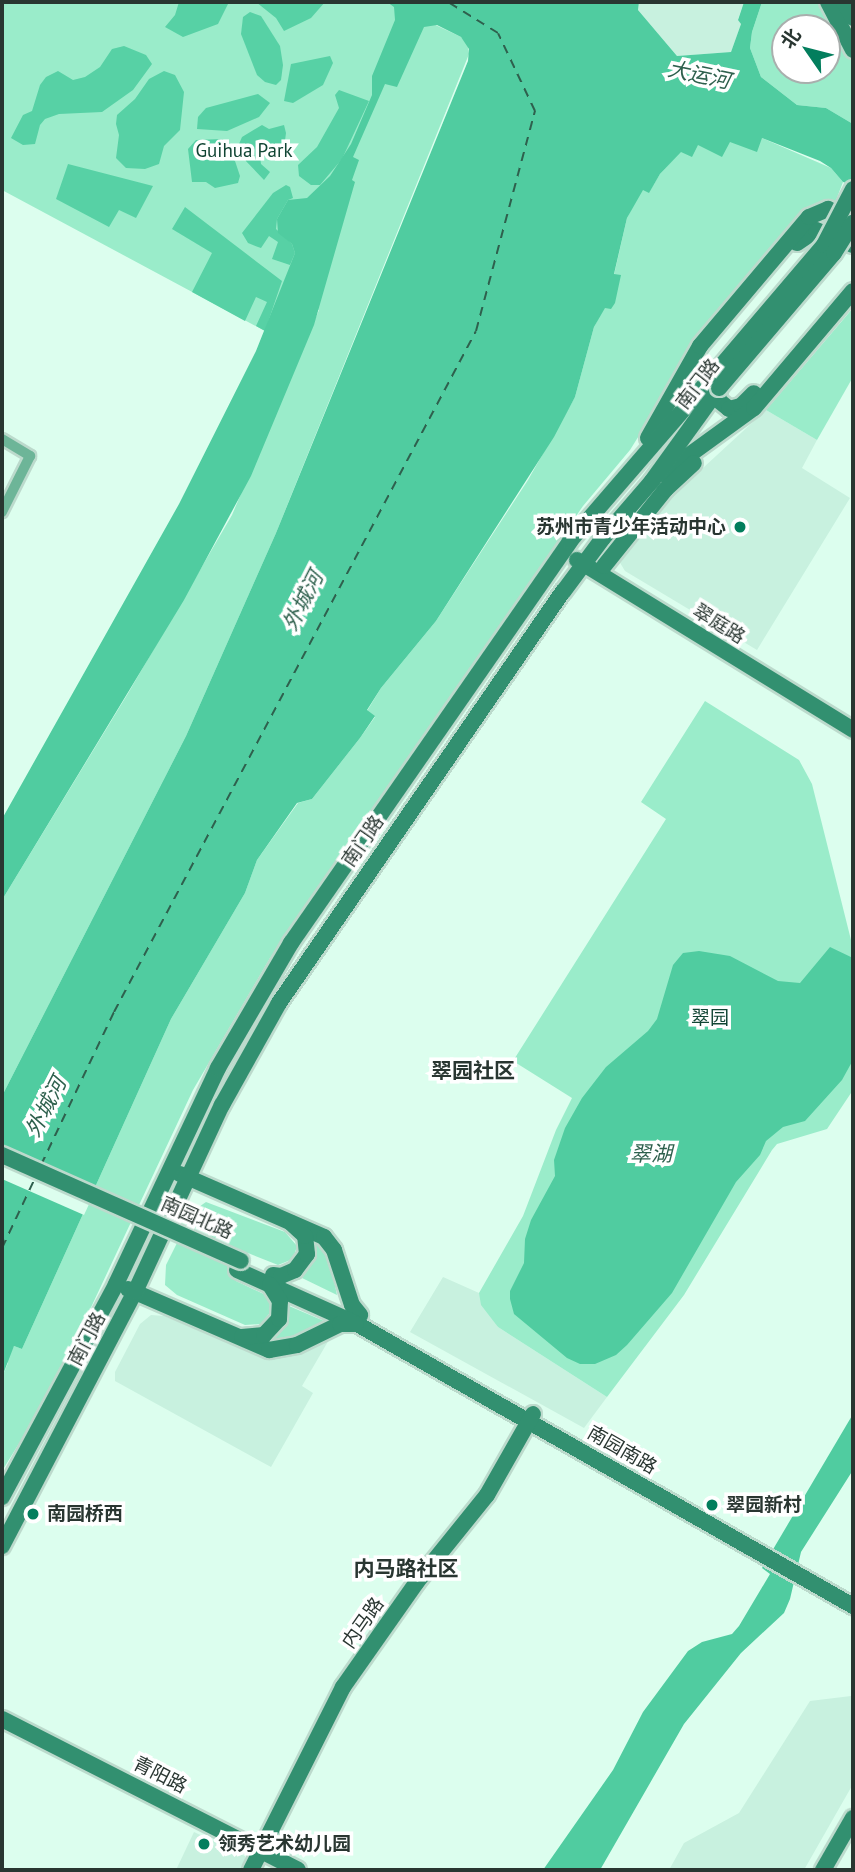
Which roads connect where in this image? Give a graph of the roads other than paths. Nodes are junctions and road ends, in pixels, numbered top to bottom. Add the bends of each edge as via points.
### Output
1 (828, 2) edge
2 (844, 2) edge
3 (853, 18) edge
4 (853, 50) edge
5 (853, 189) edge
6 (853, 221) edge
7 (853, 245) edge
8 (853, 277) edge
9 (853, 291) edge
10 (715, 384) junction
11 (741, 420) junction
12 (2, 439) edge
13 (635, 463) junction
14 (652, 481) junction
15 (2, 512) edge
16 (567, 546) junction
17 (586, 560) junction
18 (604, 566) junction
19 (853, 719) edge
20 (853, 730) edge
21 (2, 1155) edge
22 (2, 1166) edge
23 (168, 1169) junction
24 (188, 1178) junction
25 (286, 1219) junction
26 (239, 1265) junction
27 (271, 1279) junction
28 (116, 1284) junction
29 (135, 1292) junction
30 (365, 1323) junction
31 (233, 1336) junction
32 (531, 1418) junction
33 (2, 1497) edge
34 (2, 1546) edge
35 (802, 1572) junction
36 (853, 1595) edge
37 (853, 1606) edge
38 (2, 1719) edge
39 (853, 1818) edge
40 (262, 1851) junction
41 (251, 1870) edge
42 (298, 1870) edge
43 (823, 1870) edge

1 - 4 main road
2 - 3 main road
5 - 10 main road, 南门路, bridge via 824,245
6 - 10 main road, 南门路, bridge via 829,259
6 - 13 main road via 828,209 809,217 700,346
7 - 10 main road via 819,230 803,236 690,375 696,385
8 - 10 main road via 746,401 734,409 726,408 718,400
9 - 11 main road
10 - 13 main road, 南门路
10 - 14 main road, 南门路
11 - 14 main road
11 - 18 main road via 666,489
12 - 15 street via 30,456
13 - 16 main road, 南门路
14 - 17 main road, 南门路
16 - 17 main road, 翠庭路
16 - 23 main road, 南门路 via 291,943 218,1068
17 - 18 main road, 翠庭路
17 - 20 main road, 翠庭路
17 - 24 main road, 南门路 via 308,957 237,1078
18 - 19 main road, 翠庭路
21 - 26 main road, 南园北路, bridge
22 - 26 main road, 南园北路
23 - 24 main road
23 - 28 main road, 南门路
24 - 25 main road
24 - 29 main road, 南门路
25 - 27 main road via 305,1236 307,1254 290,1273
25 - 30 main road via 327,1240 352,1305
26 - 27 main road, 南园北路
27 - 30 main road, 南园北路
27 - 31 main road via 281,1305 275,1325 258,1338
28 - 29 main road
28 - 33 main road, 南门路
29 - 31 main road
29 - 34 main road, 南门路
30 - 31 main road via 340,1324 297,1345 274,1350
30 - 32 main road, 南园南路
32 - 35 main road, 南园南路
32 - 40 main road, 内马路 via 487,1495 416,1583 343,1687
35 - 36 main road, 南园南路
35 - 37 main road, 南园南路
38 - 40 main road, 青阳路
39 - 43 main road
40 - 41 main road, 内马路
40 - 42 main road, 青阳路

